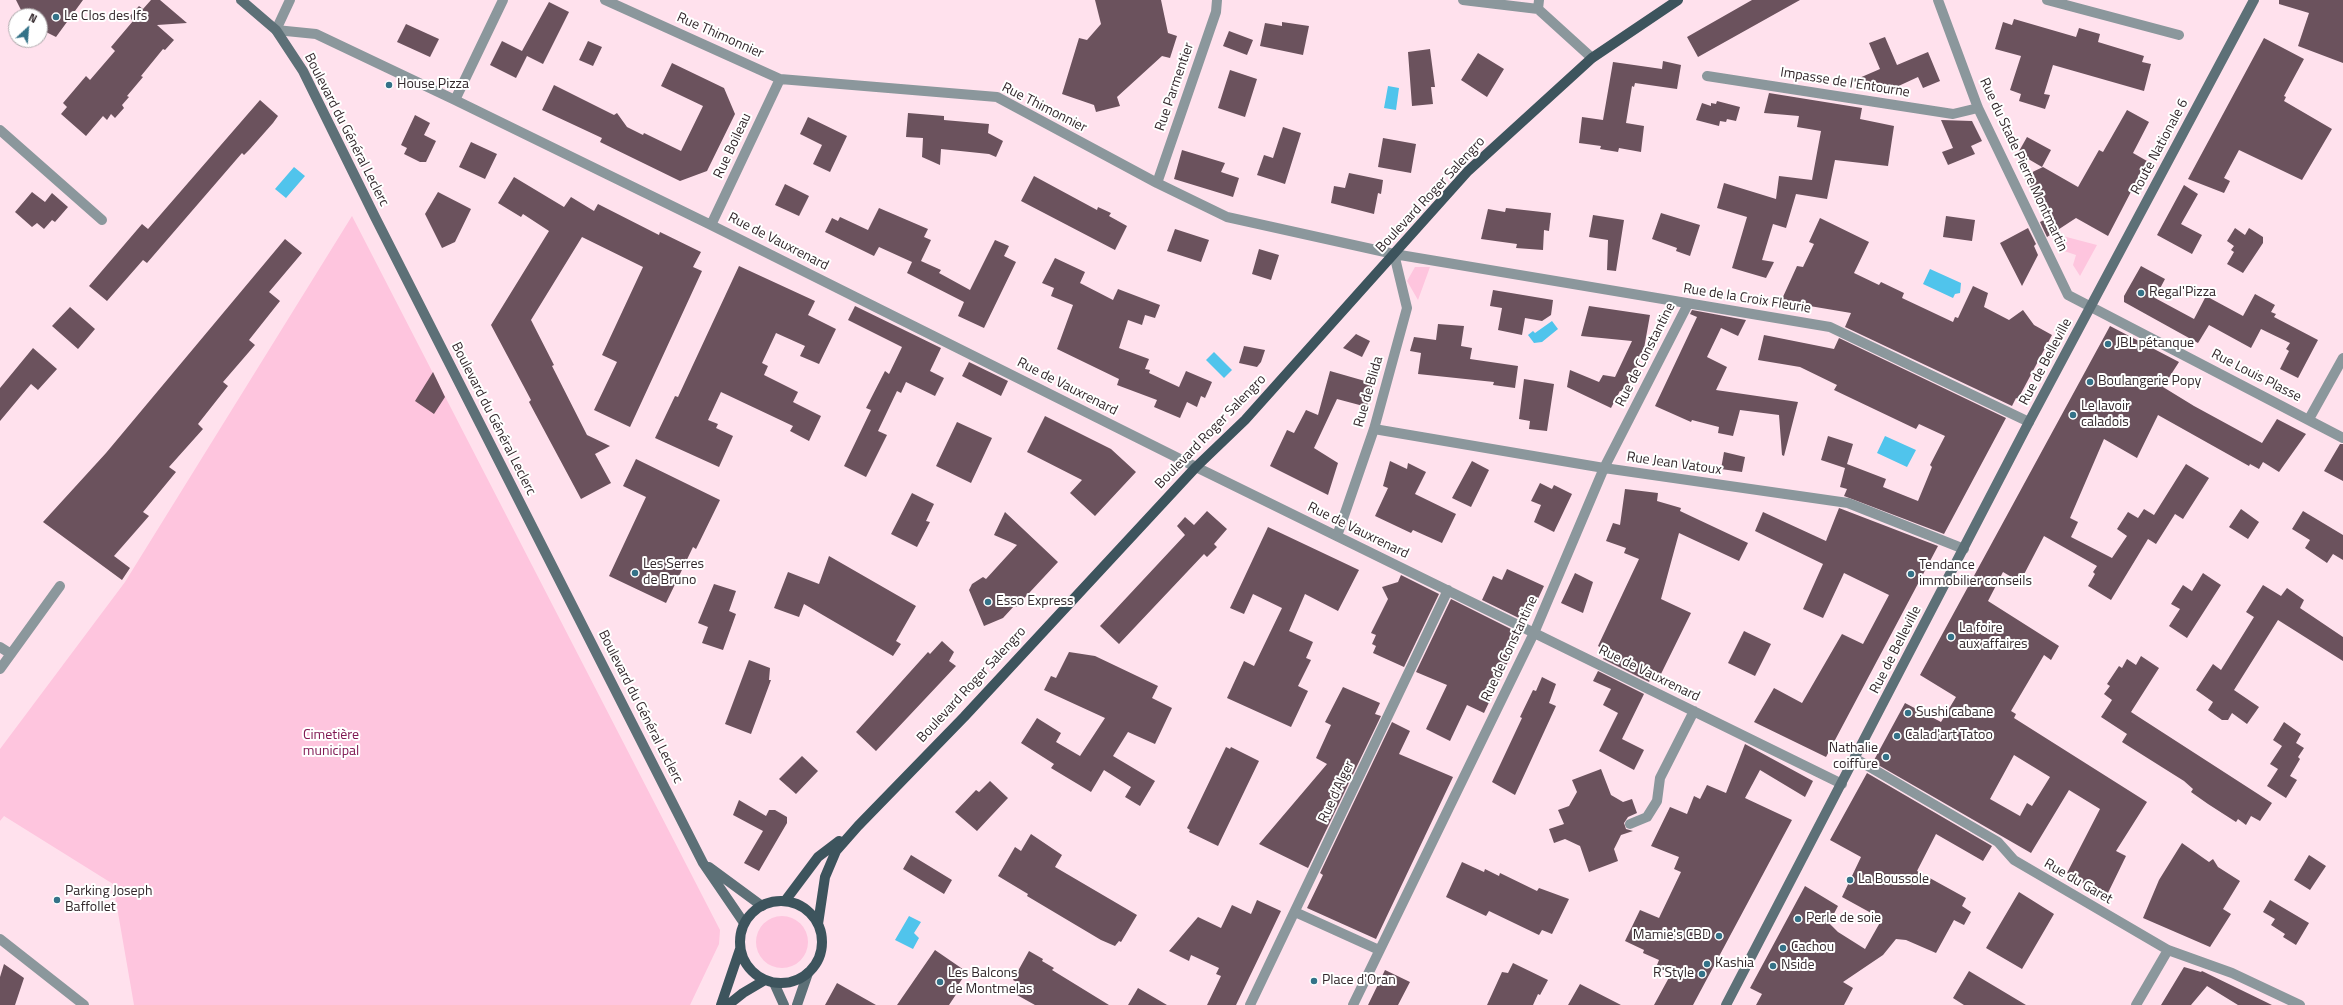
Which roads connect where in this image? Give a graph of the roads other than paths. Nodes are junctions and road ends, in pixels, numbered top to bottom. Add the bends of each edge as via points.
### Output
1 (241, 0) edge
2 (290, 0) edge
3 (503, 0) edge
4 (605, 0) edge
5 (1217, 0) edge
6 (1462, 0) edge
7 (1678, 0) edge
8 (1938, 0) edge
9 (2047, 0) edge
10 (2254, 0) edge
11 (1539, 5) edge
12 (276, 30) junction
13 (2179, 35) dead end
14 (1592, 58) junction
15 (1707, 76) dead end
16 (780, 79) junction
17 (455, 100) junction
18 (1978, 108) junction
19 (0, 130) edge
20 (1157, 183) junction
21 (102, 220) dead end
22 (712, 225) junction
23 (1394, 254) junction
24 (1688, 304) junction
25 (2091, 307) junction
26 (2343, 358) edge
27 (2309, 419) junction
28 (2029, 422) junction
29 (1374, 429) junction
30 (2343, 438) edge
31 (1196, 467) junction
32 (1604, 468) junction
33 (1337, 536) junction
34 (1964, 549) junction
35 (60, 586) dead end
36 (1448, 590) junction
37 (1534, 633) junction
38 (0, 647) edge
39 (10, 654) junction
40 (0, 669) edge
41 (1694, 711) junction
42 (1856, 759) junction
43 (1842, 784) junction
44 (1630, 824) dead end
45 (858, 826) junction
46 (703, 862) junction
47 (785, 901) junction
48 (762, 906) junction
49 (1295, 912) junction
50 (744, 923) junction
51 (818, 924) junction
52 (0, 939) edge
53 (740, 949) junction
54 (1379, 950) junction
55 (2168, 950) junction
56 (808, 973) junction
57 (769, 982) junction
58 (84, 1005) edge
59 (721, 1005) edge
60 (728, 1005) edge
61 (784, 1005) edge
62 (797, 1005) edge
63 (1250, 1005) edge
64 (1353, 1005) edge
65 (1726, 1005) edge
66 (2136, 1005) edge
67 (2300, 1005) edge

1 - 12 main road, Boulevard du Général Leclerc
2 - 12 street
3 - 17 street
4 - 16 street, Rue Thimonnier
5 - 20 street, Rue Parmentier via 1216,12
6 - 11 street
7 - 14 main road, Boulevard Roger Salengro
8 - 18 street, Rue du Stade Pierre Montmartin
9 - 13 street
10 - 25 main road, Route Nationale 6
11 - 14 street
12 - 17 street, Rue de Vauxrenard via 316,34
12 - 46 main road, Boulevard du Général Leclerc via 303,70 375,217
14 - 23 main road, Boulevard Roger Salengro via 1468,171
15 - 18 street, Impasse de l'Entourne via 1953,114
16 - 20 street, Rue Thimonnier via 997,97
16 - 22 street, Rue Boileau
17 - 22 street, Rue de Vauxrenard
18 - 25 street, Rue du Stade Pierre Montmartin via 2068,295
19 - 21 street
20 - 23 street, Rue Thimonnier via 1227,217
22 - 31 street, Rue de Vauxrenard
23 - 24 street, Rue de la Croix Fleurie
23 - 29 street, Rue de Blida via 1407,308
23 - 31 main road, Boulevard Roger Salengro via 1245,420
24 - 28 street, Rue de la Croix Fleurie via 1830,327
24 - 32 street, Rue de Constantine
25 - 27 street, Rue Louis Plasse
25 - 28 main road, Rue de Belleville
26 - 27 street
27 - 30 street, Rue Louis Plasse
28 - 34 main road, Rue de Belleville
29 - 32 street, Rue Jean Vatoux
29 - 33 street, Rue de Blida
31 - 33 street, Rue de Vauxrenard
31 - 45 main road, Boulevard Roger Salengro via 964,717
32 - 34 street, Rue Jean Vatoux via 1848,503
32 - 37 street, Rue de Constantine
33 - 36 street, Rue de Vauxrenard
34 - 42 main road, Rue de Belleville
35 - 39 street
36 - 37 street, Rue de Vauxrenard
36 - 49 street, Rue d'Alger
37 - 41 street, Rue de Vauxrenard
37 - 54 street, Rue de Constantine
38 - 39 street
39 - 40 street
41 - 43 street, Rue de Vauxrenard
41 - 44 street via 1660,778 1657,801 1646,817
42 - 43 main road, Rue de Belleville
42 - 55 street, Rue du Garet via 1998,842 2014,860
43 - 65 main road, Rue de Belleville
45 - 47 main road via 818,857
45 - 51 main road, Boulevard Roger Salengro via 836,851 825,877
46 - 48 main road, Boulevard du Général Leclerc
46 - 50 main road, Boulevard du Général Leclerc
47 - 48 main road
47 - 51 main road via 805,908
48 - 50 main road
49 - 54 street
49 - 63 street, Rue d'Alger
50 - 53 main road via 740,935
51 - 56 main road via 822,937 821,951 817,963
52 - 58 street
53 - 57 main road via 748,968
53 - 59 main road
54 - 64 street, Rue de Constantine
55 - 66 street
55 - 67 street, Rue du Garet via 2232,973
56 - 57 main road via 798,980 786,983
56 - 62 main road
57 - 60 main road via 743,993
57 - 61 main road

